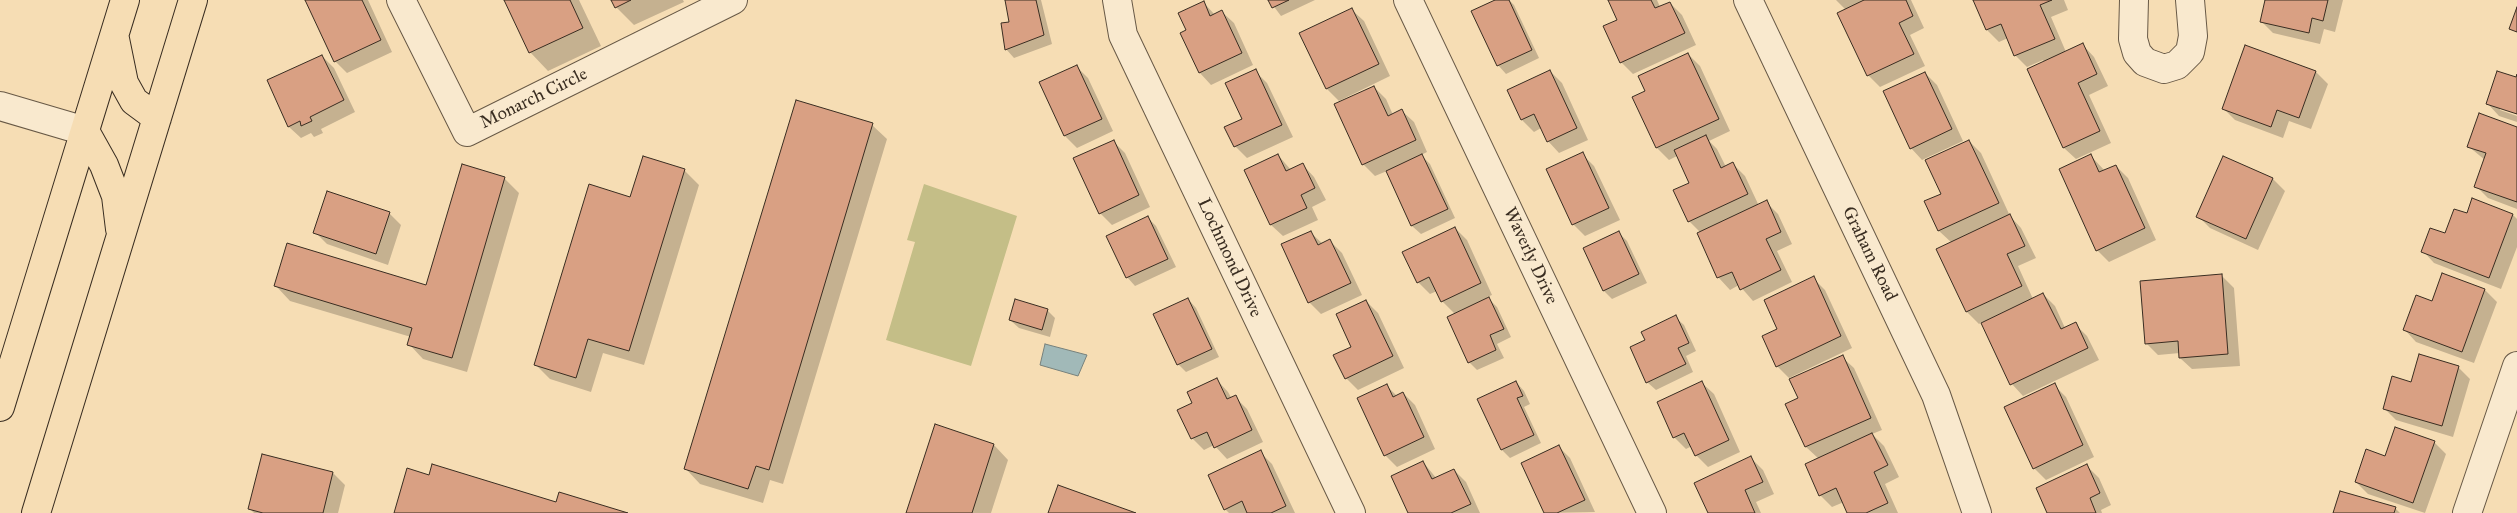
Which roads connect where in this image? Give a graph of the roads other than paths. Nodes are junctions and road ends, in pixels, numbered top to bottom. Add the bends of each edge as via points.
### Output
1 (125, 0) edge
2 (193, 0) edge
3 (401, 0) edge
4 (733, 0) edge
5 (1117, 0) edge
6 (1408, 0) edge
7 (1748, 0) edge
8 (2134, 0) edge
9 (2190, 0) edge
10 (114, 35) junction
11 (0, 106) edge
12 (157, 118) junction
13 (85, 131) junction
14 (122, 238) junction
15 (2517, 366) edge
16 (0, 407) edge
17 (36, 513) edge
18 (1351, 513) edge
19 (1652, 513) edge
20 (1977, 513) edge
21 (2468, 513) edge

1 - 10 main road
2 - 12 main road
3 - 4 street, Monarch Circle via 466,132
5 - 18 street, Lochmond Drive via 1123,34
6 - 19 street, Waverly Drive
7 - 20 street, Graham Road via 1936,395
8 - 9 street via 2133,39 2137,53 2145,62 2164,69 2177,65 2190,52 2193,36
10 - 12 main road via 124,84 134,101
10 - 13 main road
11 - 13 street
12 - 14 main road
13 - 14 main road via 104,165 116,196
13 - 16 main road
14 - 17 main road
15 - 21 street

